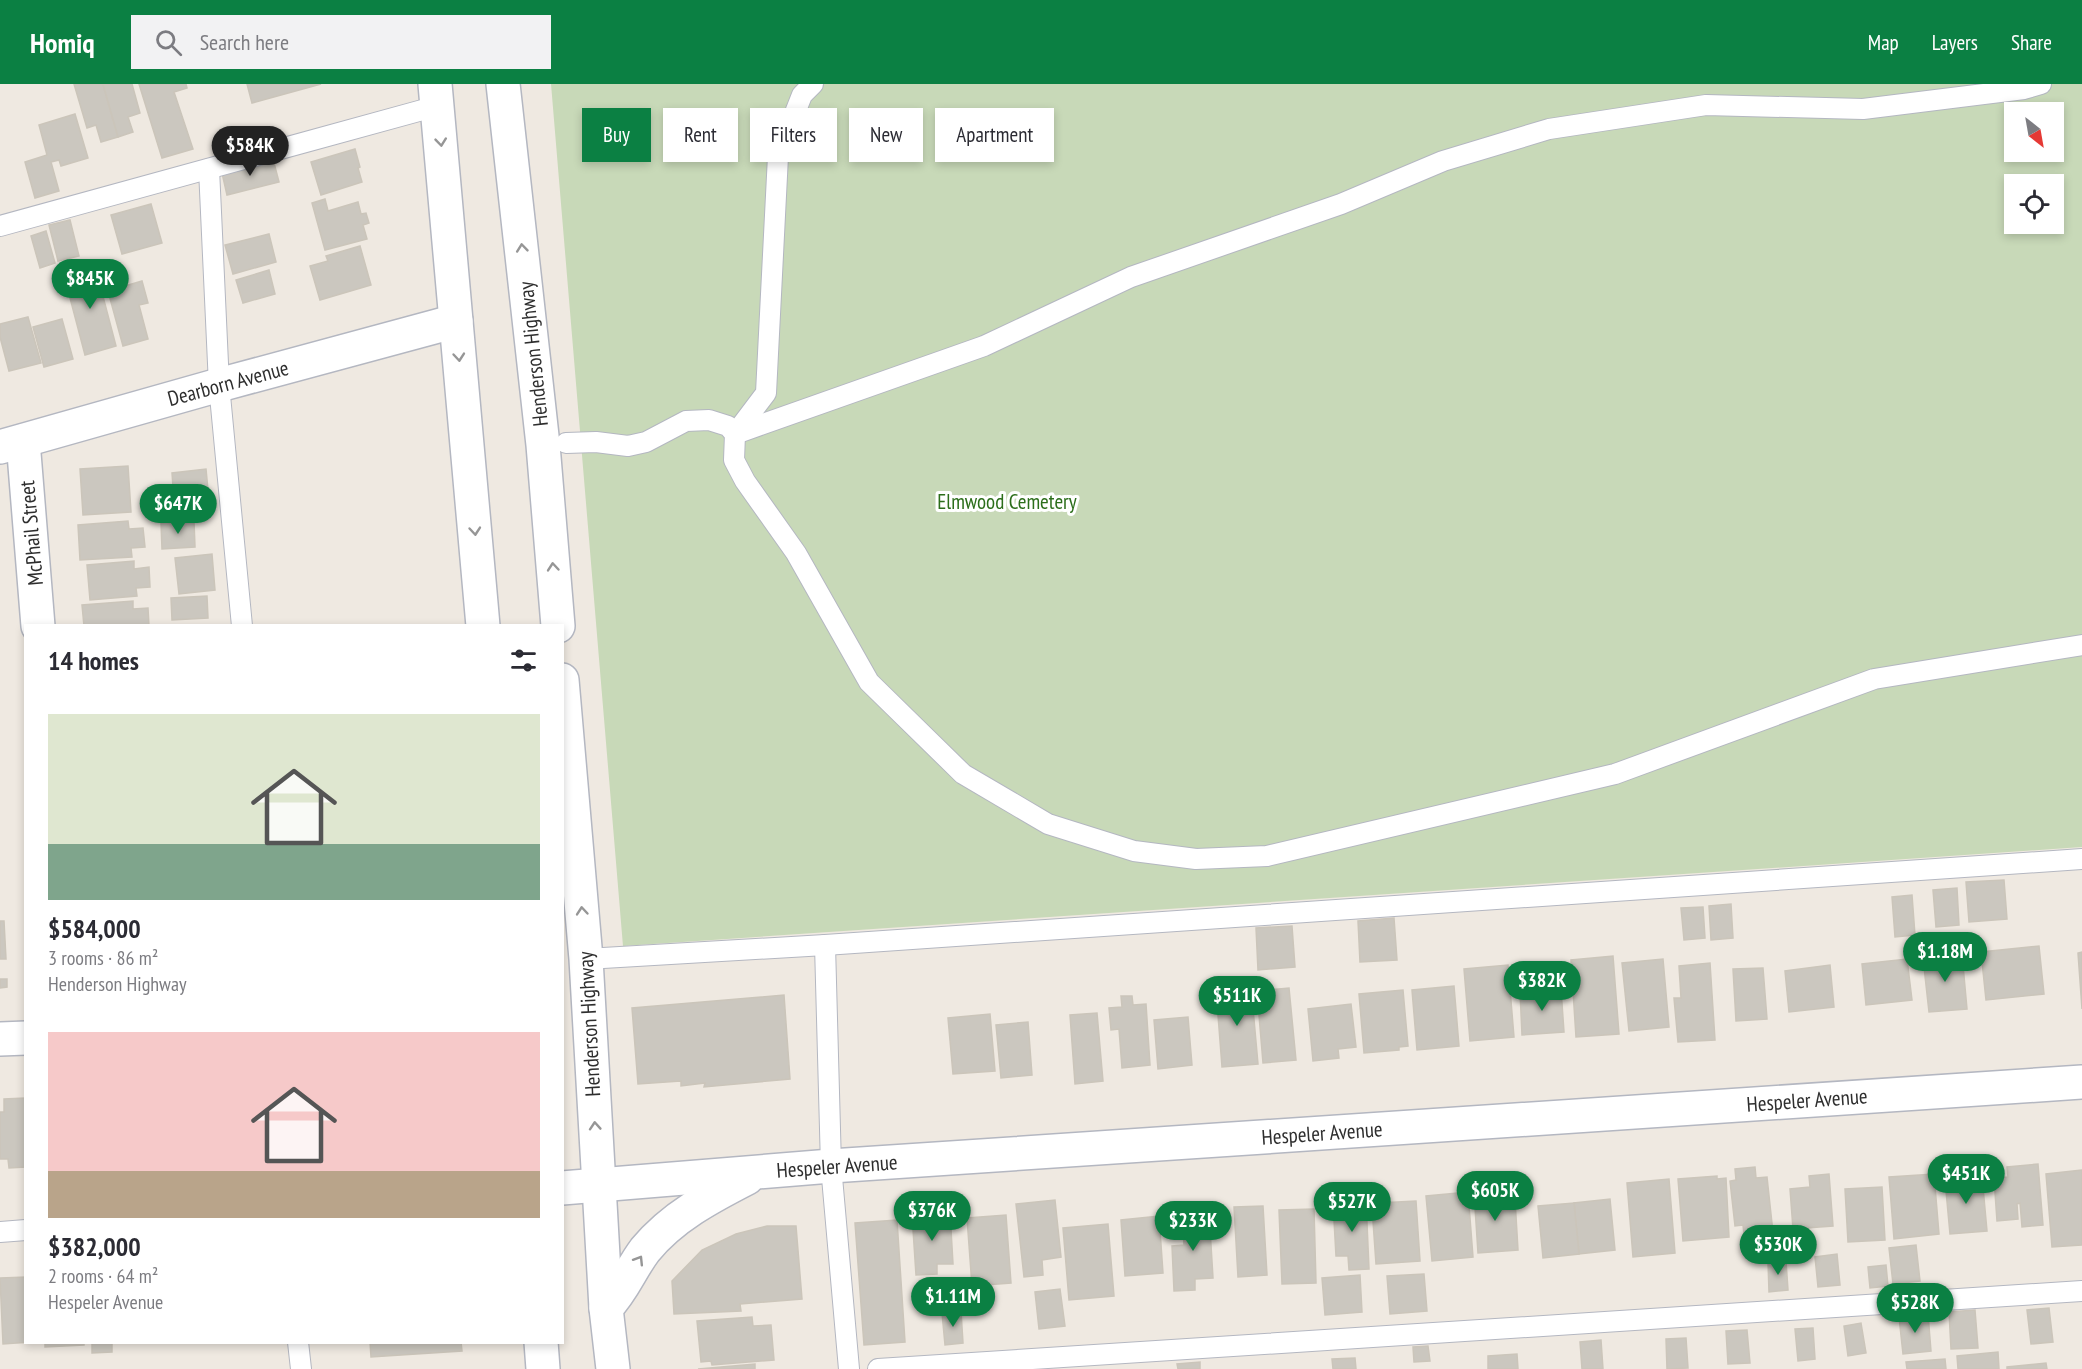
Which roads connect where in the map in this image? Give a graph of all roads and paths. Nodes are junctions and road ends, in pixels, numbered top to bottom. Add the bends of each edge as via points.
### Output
1 (503, 84) edge
2 (813, 84) edge
3 (2041, 84) edge
4 (436, 95) edge
5 (209, 169) junction
6 (0, 226) edge
7 (456, 321) junction
8 (219, 385) junction
9 (735, 434) junction
10 (566, 443) dead end
11 (12, 444) edge
12 (38, 624) edge
13 (242, 624) edge
14 (483, 624) edge
15 (558, 624) edge
16 (2082, 645) edge
17 (564, 703) edge
18 (2082, 859) edge
19 (825, 945) junction
20 (586, 959) junction
21 (24, 1038) edge
22 (0, 1039) edge
23 (2082, 1082) edge
24 (831, 1166) junction
25 (758, 1172) junction
26 (599, 1185) junction
27 (564, 1188) edge
28 (24, 1230) edge
29 (0, 1232) edge
30 (2082, 1291) edge
31 (606, 1308) junction
32 (298, 1344) edge
33 (541, 1344) edge
34 (301, 1369) edge
35 (543, 1369) edge
36 (613, 1369) edge
37 (849, 1369) edge
38 (878, 1369) edge

15 -> 1 main road, Henderson Highway via 543,445
2 - 9 lane via 802,95 778,156 766,393
3 - 9 lane via 1863,109 1706,105 1549,129 1443,161 1341,204 1131,277 984,346
4 - 5 lane
4 -> 7 main road
5 - 6 lane
5 - 8 lane
7 - 8 main road, Dearborn Avenue
7 -> 14 main road
8 - 11 main road, Dearborn Avenue
8 - 13 lane
9 - 10 lane via 728,426 709,420 686,421 646,442 628,446
9 - 16 lane via 734,460 745,481 796,553 868,682 963,774 1048,824 1134,851 1197,860 1267,856 1615,774 1874,679
11 - 12 main road, McPhail Street
20 -> 17 main road, Henderson Highway
18 - 19 lane
19 - 20 lane
19 - 24 lane
26 -> 20 main road, Henderson Highway
21 - 22 main road
23 - 24 main road, Hespeler Avenue
24 - 25 main road, Hespeler Avenue
24 - 37 lane
25 - 26 main road, Hespeler Avenue
31 -> 25 main road via 619,1295 645,1250 671,1225
26 - 27 main road, Hespeler Avenue
26 - 31 main road, Henderson Highway
28 - 29 lane
30 - 38 lane
31 - 36 main road, Henderson Highway
32 - 34 lane
33 - 35 main road

